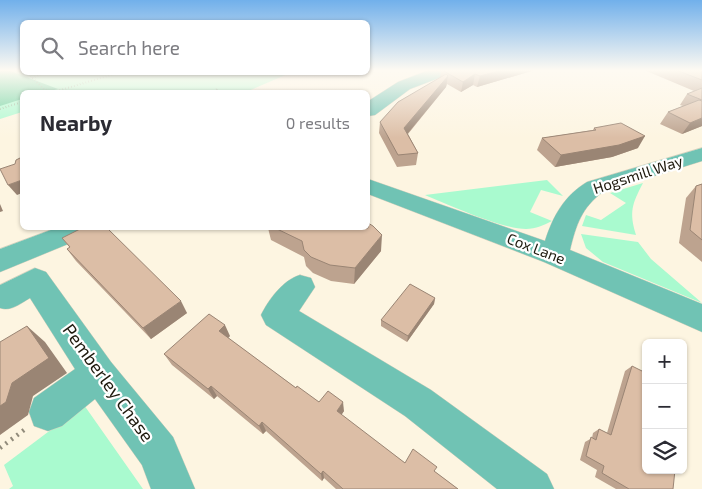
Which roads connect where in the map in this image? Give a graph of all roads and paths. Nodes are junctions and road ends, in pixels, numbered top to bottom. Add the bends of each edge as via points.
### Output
1 (391, 93) edge
2 (20, 103) edge
3 (0, 109) edge
4 (370, 109) edge
5 (702, 154) edge
6 (370, 187) edge
7 (76, 230) edge
8 (554, 255) junction
9 (0, 261) edge
10 (300, 287) dead end
11 (20, 289) dead end
12 (702, 318) edge
13 (98, 374) junction
14 (48, 412) dead end
15 (174, 489) edge
16 (532, 489) edge

1 - 4 street
2 - 3 path
5 - 8 street, Hogsmill Way via 584,193 568,211
6 - 8 street, Cox Lane
7 - 9 street
8 - 12 street, Cox Lane
10 - 16 street via 277,314 418,404
11 - 13 street, Pemberley Chase
13 - 14 street
13 - 15 street, Pemberley Chase via 158,452

